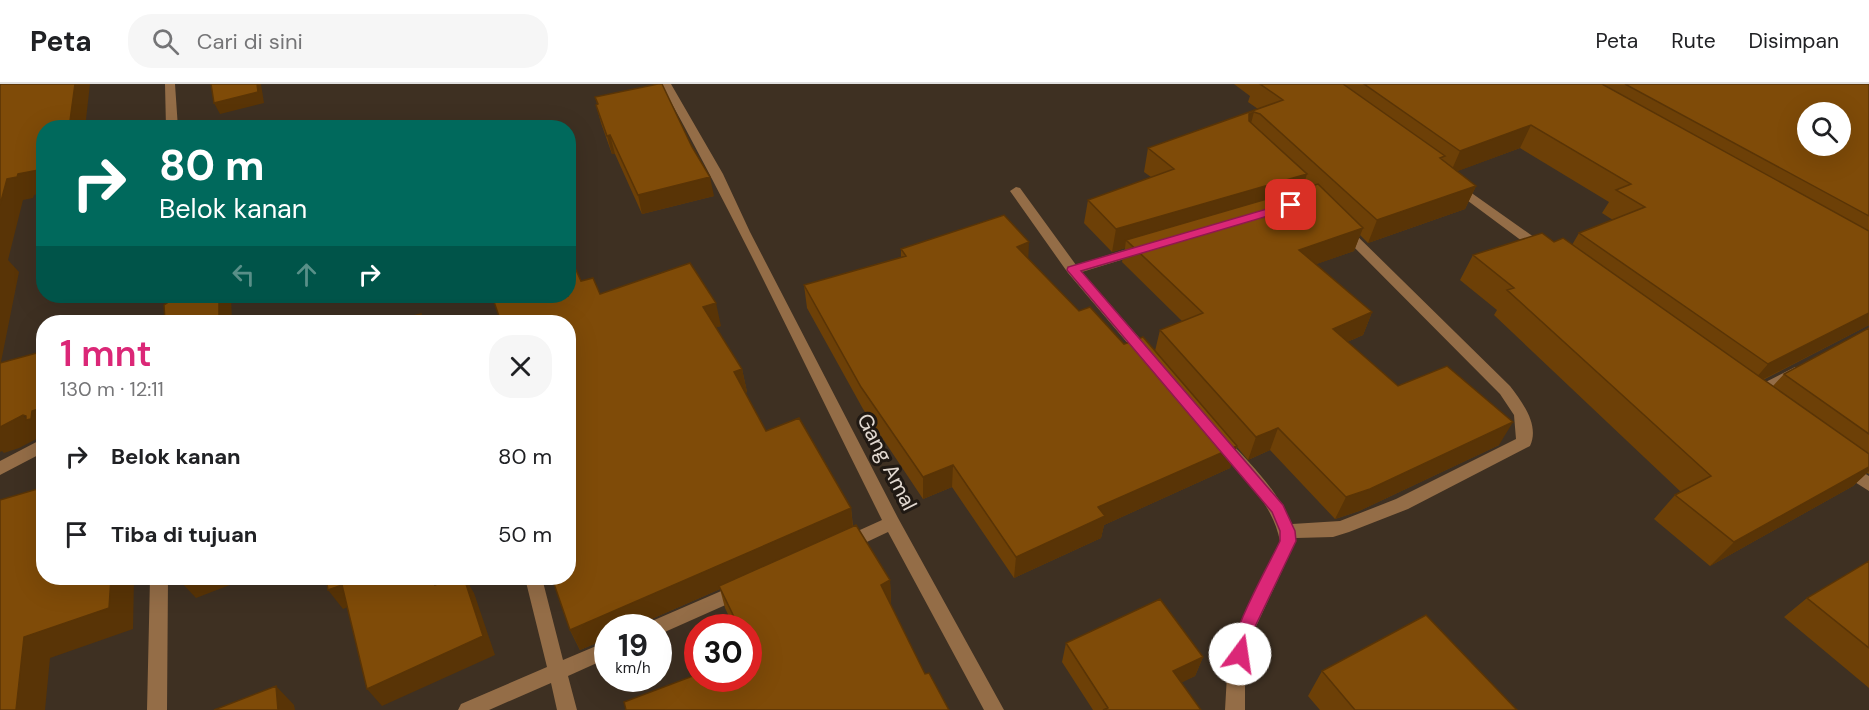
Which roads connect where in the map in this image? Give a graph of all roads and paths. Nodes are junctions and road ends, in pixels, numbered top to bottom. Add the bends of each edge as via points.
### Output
1 (170, 84) edge
2 (666, 84) edge
3 (172, 120) edge
4 (1449, 182) edge
5 (1016, 191) dead end
6 (1330, 215) edge
7 (1153, 246) edge
8 (1555, 258) edge
9 (1073, 270) junction
10 (1808, 364) edge
11 (1156, 367) edge
12 (1747, 397) edge
13 (1210, 429) edge
14 (36, 449) edge
15 (1832, 458) edge
16 (0, 470) edge
17 (1869, 485) edge
18 (892, 523) junction
19 (1287, 531) junction
20 (828, 552) edge
21 (159, 585) edge
22 (535, 585) edge
23 (754, 585) edge
24 (672, 621) edge
25 (594, 655) edge
26 (557, 672) junction
27 (157, 710) edge
28 (468, 710) edge
29 (567, 710) edge
30 (994, 710) edge
31 (1235, 710) edge

1 - 3 street
2 - 18 street, Gang Amal via 717,174
4 - 8 street
5 - 9 street
6 - 19 street via 1505,390 1522,414 1524,442 1402,504 1343,527
7 - 9 street
9 - 11 street
10 - 12 street
13 - 19 street via 1278,509
14 - 16 street
15 - 17 street
18 - 20 street
18 - 30 street, Gang Amal
19 - 31 street via 1288,541 1244,633 1236,675
21 - 27 street
22 - 26 street
23 - 24 street
25 - 26 street
26 - 28 street
26 - 29 street

